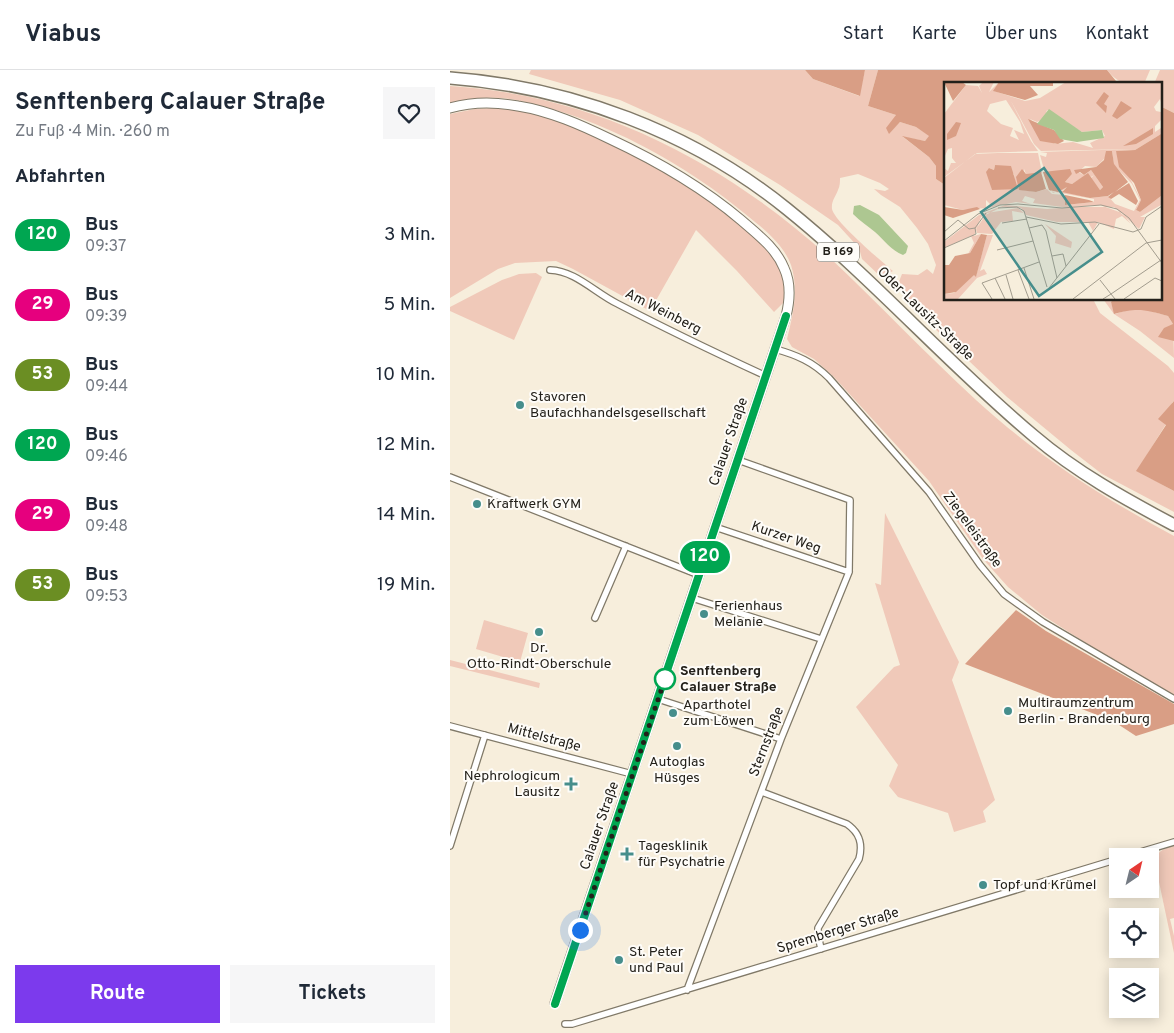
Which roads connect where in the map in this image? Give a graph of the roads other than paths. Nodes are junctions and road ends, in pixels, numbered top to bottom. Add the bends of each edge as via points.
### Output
1 (450, 78) edge
2 (450, 108) edge
3 (550, 270) dead end
4 (775, 349) junction
5 (766, 376) junction
6 (738, 460) junction
7 (450, 477) edge
8 (1174, 525) edge
9 (715, 527) junction
10 (626, 546) junction
11 (849, 572) junction
12 (699, 574) junction
13 (692, 598) junction
14 (595, 618) dead end
15 (821, 639) junction
16 (658, 700) junction
17 (1174, 700) edge
18 (450, 726) edge
19 (485, 735) junction
20 (781, 739) junction
21 (632, 774) junction
22 (762, 792) junction
23 (1174, 842) edge
24 (450, 846) edge
25 (1154, 848) edge
26 (1109, 862) edge
27 (821, 949) junction
28 (687, 990) junction
29 (555, 1004) dead end
30 (566, 1024) dead end

1 - 8 highway, Oder-Lausitz-Straße / B 169 via 522,87 636,120 734,171 785,207 833,248 1036,438 1096,481
2 - 4 street, Calauer Straße via 474,104 517,106 587,128 674,172 732,212 755,232 784,268 789,292 786,316
3 - 5 street, Am Weinberg via 564,271 615,303
4 - 5 street, Calauer Straße
4 - 17 street, Ziegeleistraße via 812,363 829,378 930,492 1004,594 1042,622
5 - 6 street, Calauer Straße
6 - 9 street, Calauer Straße
6 - 11 street, Sternstraße via 850,500
7 - 10 street
9 - 11 street, Kurzer Weg
9 - 12 street, Calauer Straße
10 - 12 street
10 - 14 street
11 - 15 street, Sternstraße
12 - 13 street, Calauer Straße
13 - 15 street
13 - 16 street, Calauer Straße
15 - 20 street, Sternstraße
16 - 20 street
16 - 21 street, Calauer Straße
18 - 19 street, Mittelstraße
19 - 21 street, Mittelstraße
19 - 24 street
20 - 22 street, Sternstraße
21 - 29 street, Calauer Straße
22 - 27 street via 847,824 861,840 859,859 818,928
22 - 28 street, Sternstraße
23 - 25 street
26 - 27 street, Spremberger Straße
27 - 28 street, Spremberger Straße
28 - 30 street, Spremberger Straße

